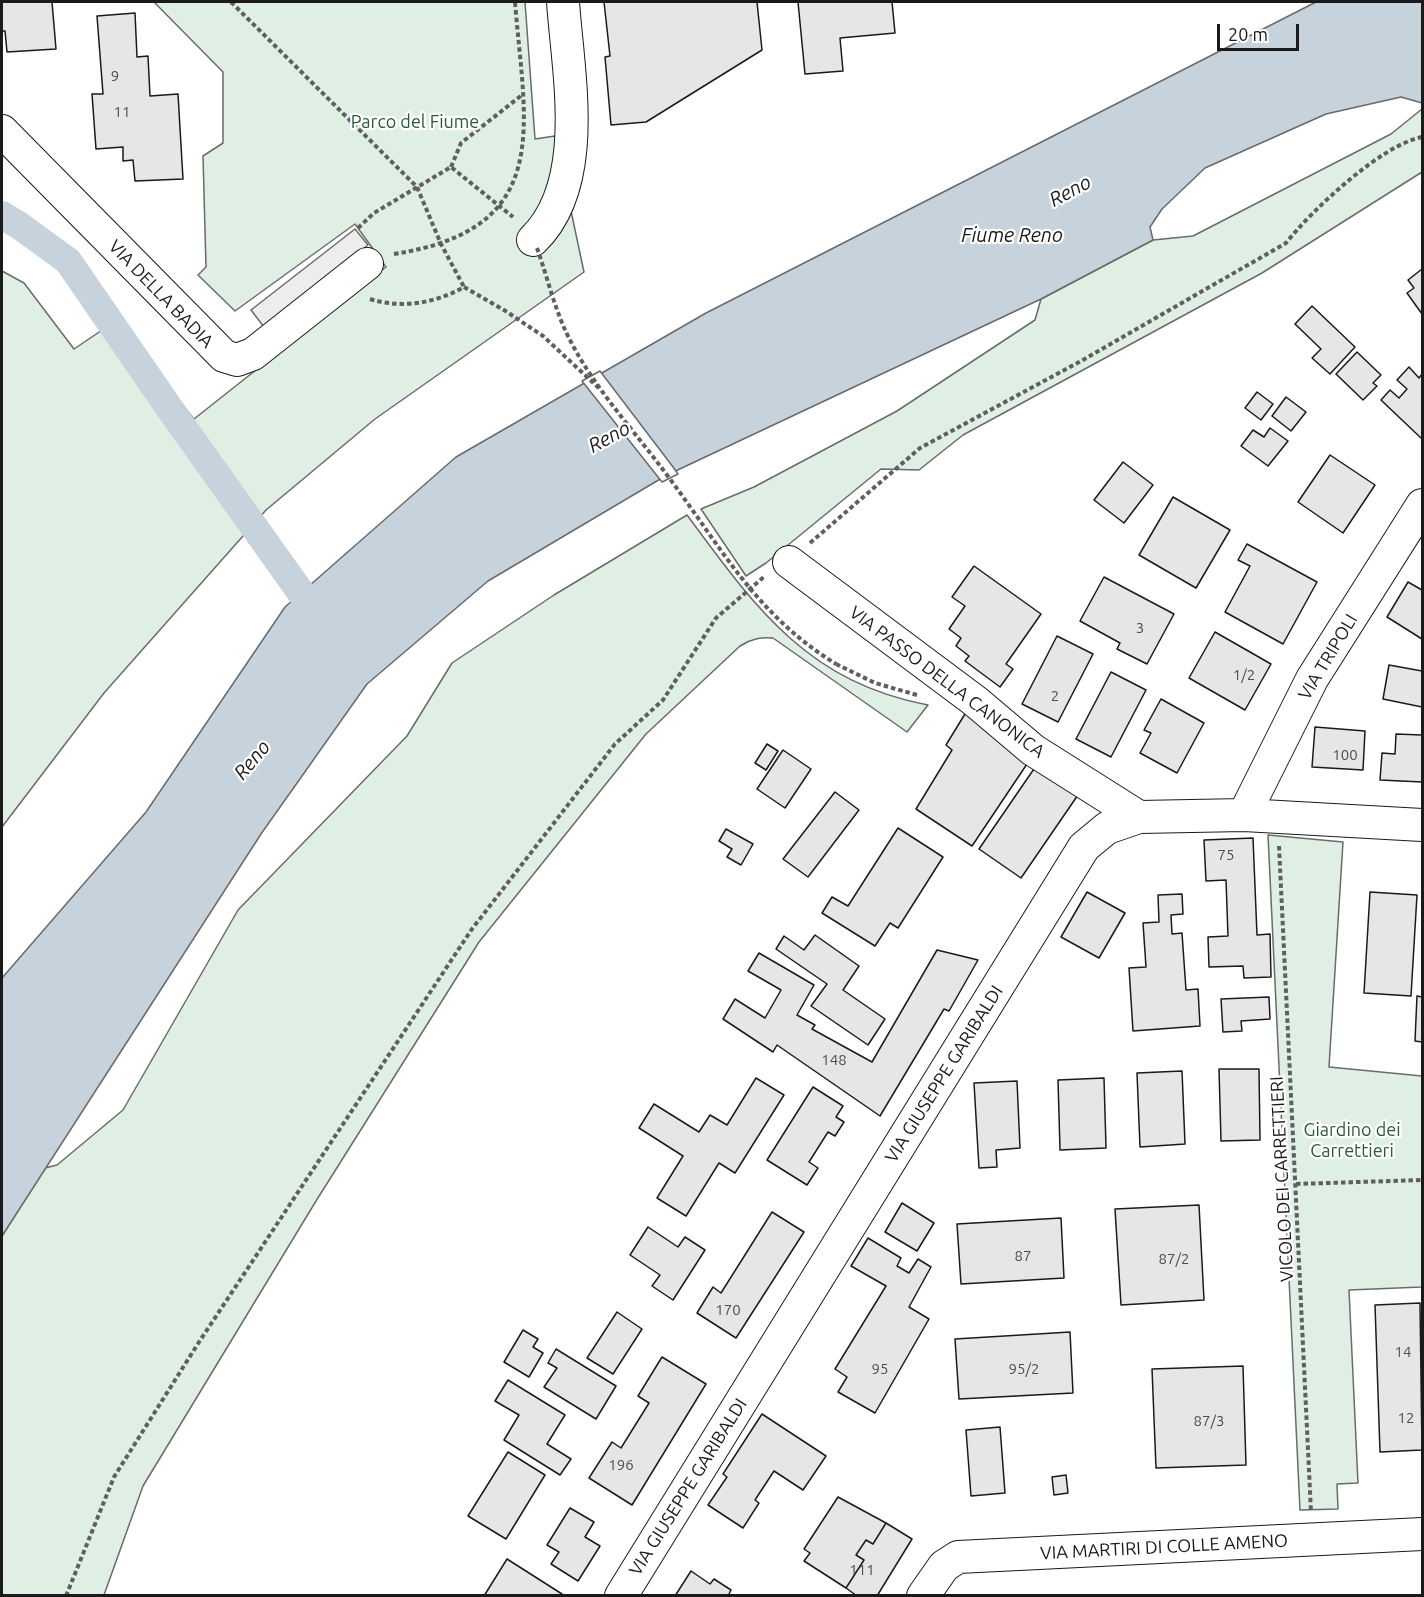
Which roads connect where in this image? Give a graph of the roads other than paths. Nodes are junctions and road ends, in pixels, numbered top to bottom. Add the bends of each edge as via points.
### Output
1 (563, 2) edge
2 (2, 131) edge
3 (535, 244) road end
4 (367, 264) road end
5 (1422, 505) edge
6 (789, 562) road end
7 (1244, 815) junction
8 (1139, 817) junction
9 (1422, 825) edge
10 (1422, 1534) edge
11 (621, 1596) edge
12 (923, 1596) edge

1 - 3 street via 572,117 571,157 559,201
2 - 4 street, VIA DELLA BADIA via 224,356 237,360 253,354
5 - 7 street, VIA TRIPOLI via 1312,679
6 - 8 street, VIA PASSO DELLA CANONICA via 968,695 1033,750
7 - 8 street, VIA GIUSEPPE GARIBALDI
7 - 9 street, VIA GIUSEPPE GARIBALDI
8 - 11 street, VIA GIUSEPPE GARIBALDI via 1107,828 1084,847
10 - 12 street, VIA MARTIRI DI COLLE AMENO via 958,1557 944,1566

